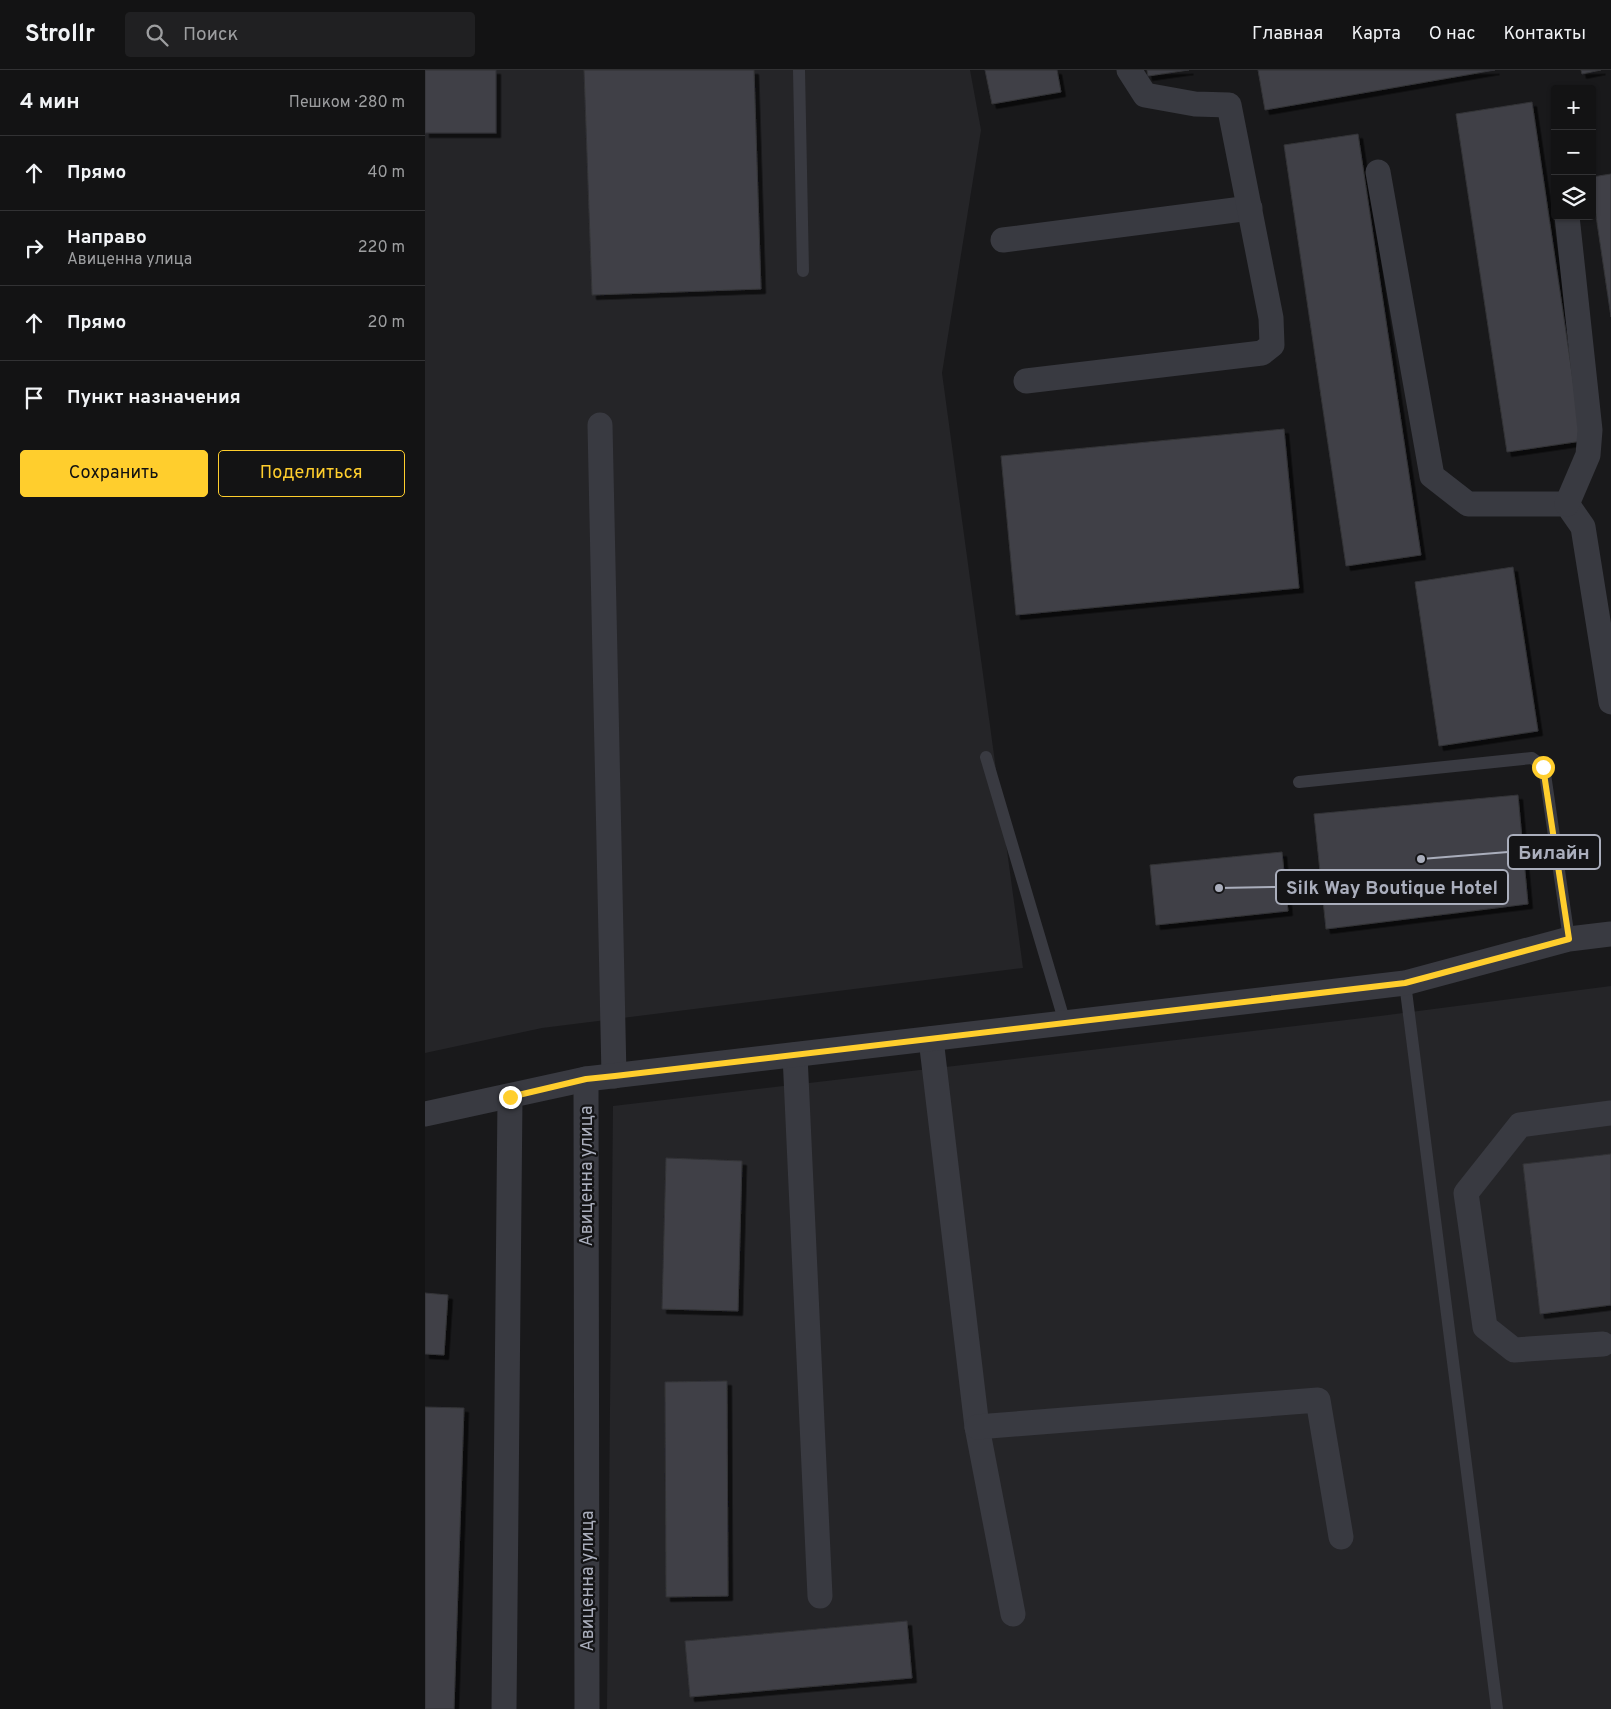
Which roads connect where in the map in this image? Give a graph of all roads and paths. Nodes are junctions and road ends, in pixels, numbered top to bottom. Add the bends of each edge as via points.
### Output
1 (799, 70) edge
2 (1129, 70) edge
3 (1378, 172) dead end
4 (1250, 208) junction
5 (1567, 220) edge
6 (1003, 240) dead end
7 (803, 270) dead end
8 (1026, 381) dead end
9 (600, 425) dead end
10 (1567, 504) junction
11 (1611, 702) edge
12 (986, 757) dead end
13 (1299, 782) dead end
14 (1611, 934) edge
15 (1569, 939) junction
16 (1405, 983) junction
17 (1065, 1023) junction
18 (931, 1039) junction
19 (795, 1055) junction
20 (615, 1076) junction
21 (586, 1079) junction
22 (510, 1097) junction
23 (1611, 1113) edge
24 (425, 1114) edge
25 (1603, 1344) dead end
26 (977, 1427) junction
27 (1341, 1537) dead end
28 (820, 1596) dead end
29 (1013, 1614) dead end
30 (504, 1709) edge
31 (587, 1709) edge
32 (1497, 1709) edge

1 - 7 lane
2 - 4 street via 1145,95 1195,104 1229,105
3 - 10 street via 1432,476 1468,504
4 - 6 street
4 - 8 street via 1271,318 1272,345 1262,353
5 - 10 street via 1590,430 1588,455
9 - 20 street
10 - 11 street via 1583,527
12 - 17 lane
13 - 15 lane via 1532,758 1543,767
14 - 15 street
15 - 16 street
16 - 17 street
16 - 32 lane
17 - 18 street
18 - 19 street
18 - 26 street
19 - 20 street
19 - 28 street
20 - 21 street
21 - 22 street
21 - 31 street, Авиценна улица
22 - 24 street
22 - 30 street
23 - 25 street via 1520,1125 1466,1193 1485,1327 1514,1350
26 - 27 street via 1319,1400
26 - 29 street

